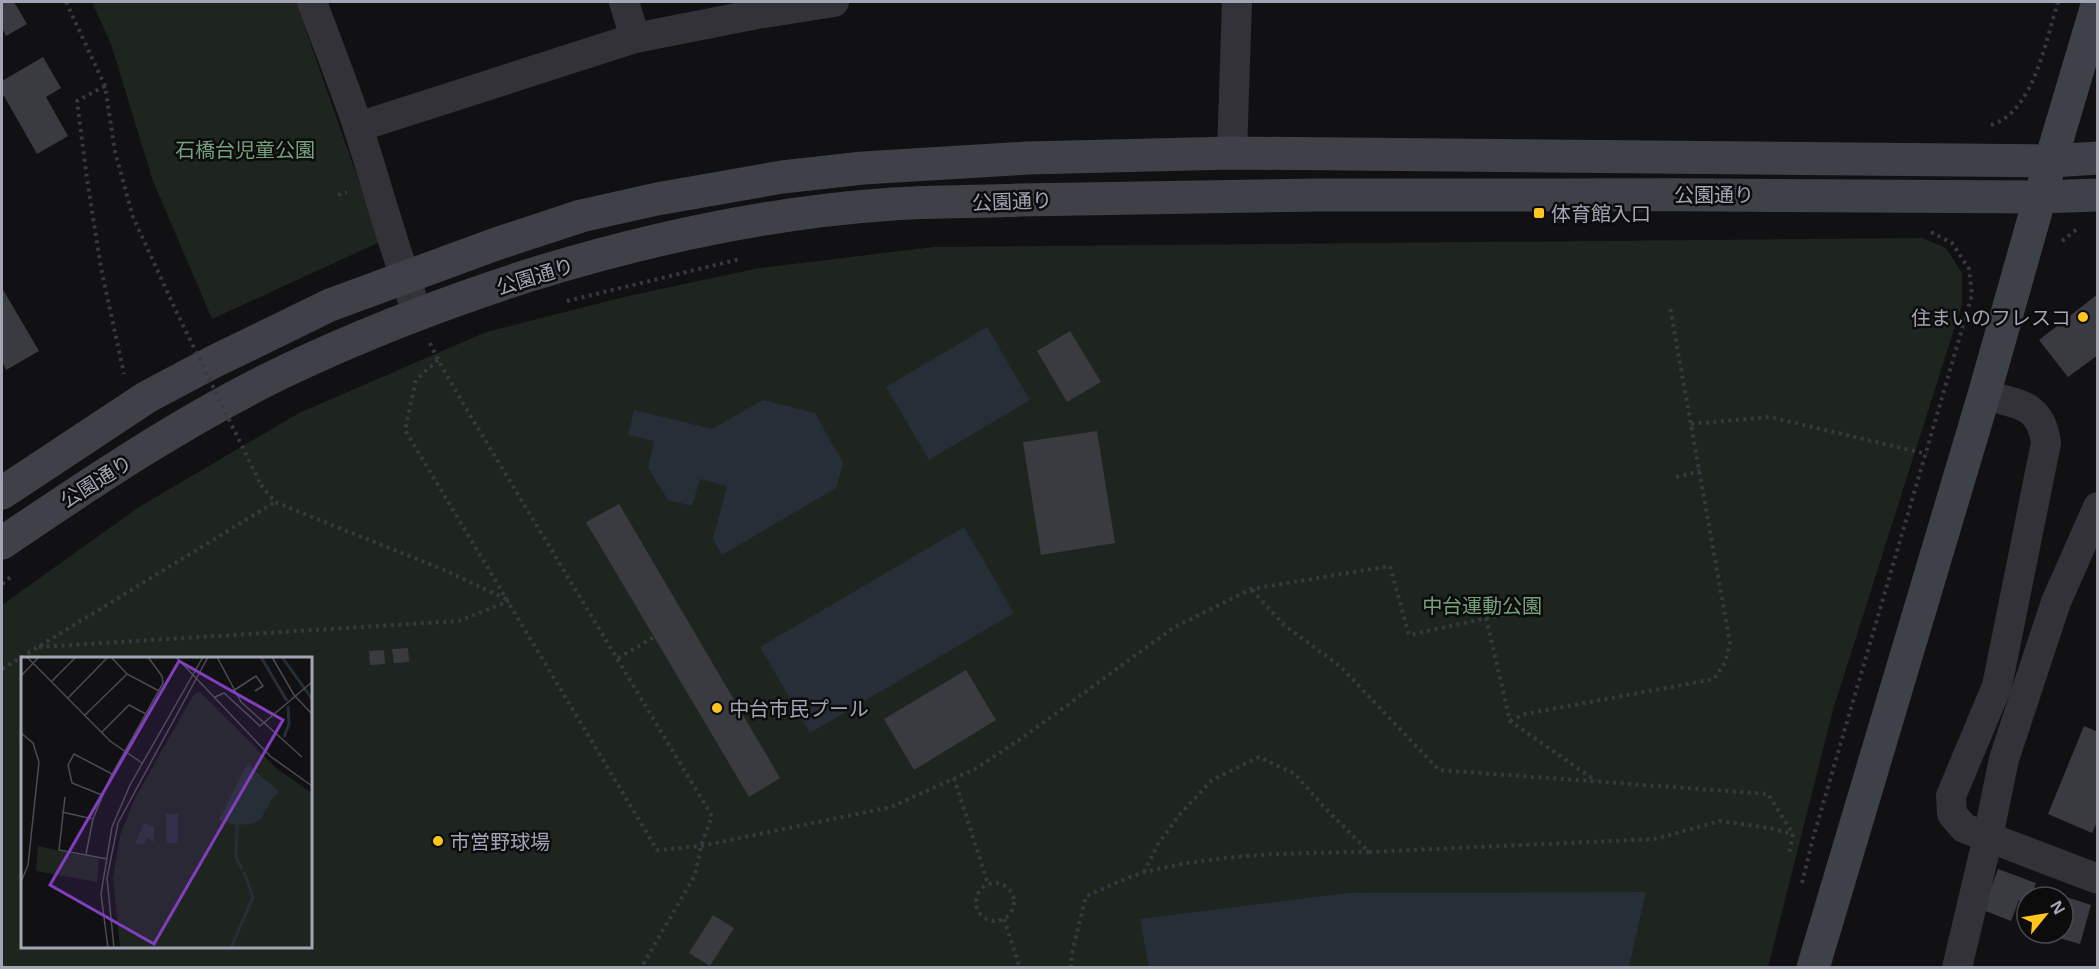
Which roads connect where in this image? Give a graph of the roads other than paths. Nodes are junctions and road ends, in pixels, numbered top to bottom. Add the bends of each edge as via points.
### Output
1 (312, 2) edge
2 (624, 2) edge
3 (834, 2) edge
4 (1237, 2) edge
5 (2097, 2) edge
6 (635, 38) junction
7 (358, 127) junction
8 (1232, 153) junction
9 (2097, 158) edge
10 (2052, 161) junction
11 (2097, 195) edge
12 (2040, 197) junction
13 (404, 277) junction
14 (424, 328) junction
15 (1984, 395) junction
16 (2, 493) edge
17 (2097, 507) edge
18 (2, 543) edge
19 (1988, 837) junction
20 (2097, 879) edge
21 (1813, 968) edge
22 (1957, 968) edge

1 - 7 street
2 - 6 street
3 - 6 street
4 - 8 street
5 - 10 street
6 - 7 street
7 - 13 street
8 - 10 street, 公園通り
8 - 13 street, 公園通り via 1028,158 782,177 581,216
9 - 10 street, 公園通り
10 - 12 street
11 - 12 street, 公園通り
12 - 14 street, 公園通り via 1274,195 893,204 710,229 626,249 530,275
12 - 15 street
13 - 14 street
13 - 16 street, 公園通り via 330,305 156,392
14 - 18 street, 公園通り via 281,373 92,482
15 - 19 street via 2023,405 2037,415 2046,443 1997,686 1951,796 1953,814 1964,828
15 - 21 street
17 - 19 street via 2056,602 2011,736
19 - 20 street
19 - 22 street

